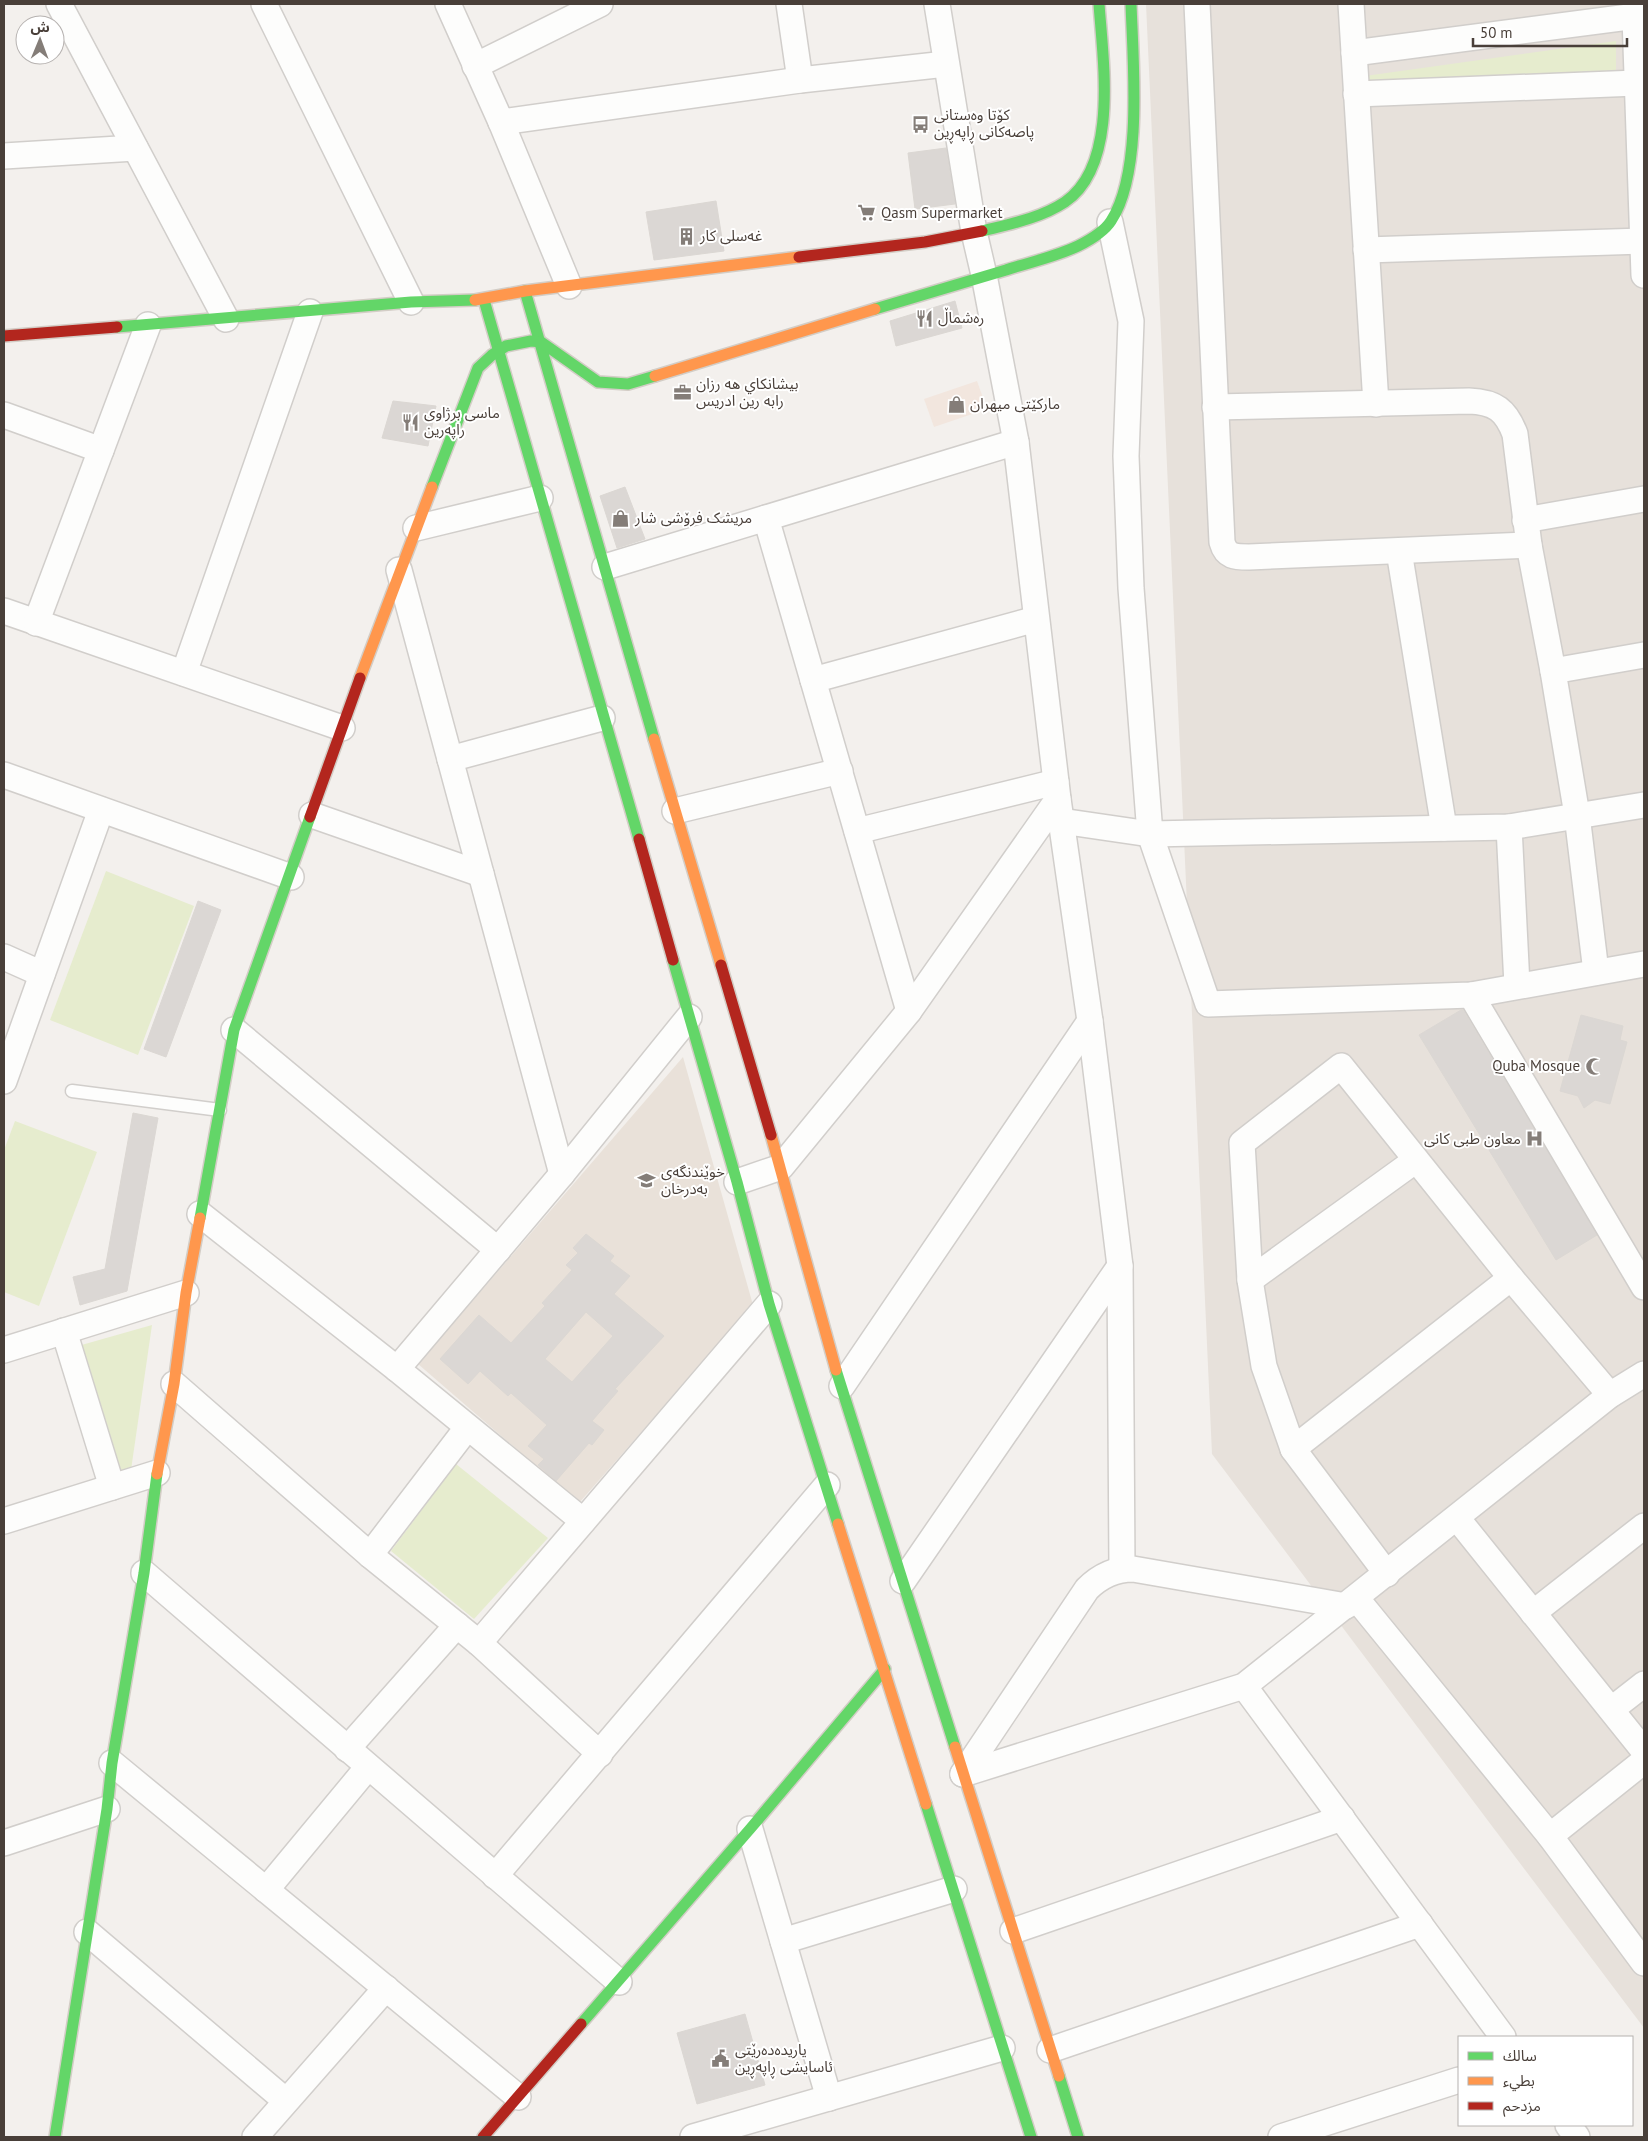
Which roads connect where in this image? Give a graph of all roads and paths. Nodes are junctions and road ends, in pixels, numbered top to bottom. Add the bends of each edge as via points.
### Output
1 (59, 4) edge
2 (264, 4) edge
3 (448, 4) edge
4 (600, 4) edge
5 (789, 4) edge
6 (937, 4) edge
7 (1099, 4) edge
8 (1131, 4) edge
9 (1197, 4) edge
10 (1351, 4) edge
11 (1639, 16) edge
12 (1354, 53) junction
13 (946, 64) junction
14 (475, 66) junction
15 (800, 80) junction
16 (1637, 83) junction
17 (1356, 94) junction
18 (501, 122) junction
19 (135, 148) junction
20 (4, 156) edge
21 (1110, 222) junction
22 (974, 232) junction
23 (1643, 241) junction
24 (1366, 250) junction
25 (1644, 274) edge
26 (984, 275) junction
27 (569, 286) junction
28 (526, 291) junction
29 (484, 300) junction
30 (410, 302) junction
31 (310, 312) junction
32 (226, 318) junction
33 (148, 325) junction
34 (4, 336) edge
35 (541, 342) junction
36 (497, 349) junction
37 (1376, 404) junction
38 (1215, 406) junction
39 (4, 415) edge
40 (1016, 442) junction
41 (101, 450) junction
42 (540, 498) junction
43 (1644, 499) edge
44 (766, 518) junction
45 (1525, 520) junction
46 (416, 528) junction
47 (1529, 545) junction
48 (1400, 551) junction
49 (605, 567) junction
50 (399, 570) junction
51 (4, 611) edge
52 (1036, 619) junction
53 (36, 623) junction
54 (1644, 655) edge
55 (1554, 671) junction
56 (184, 673) junction
57 (813, 680) junction
58 (602, 718) junction
59 (342, 728) junction
60 (450, 760) junction
61 (840, 771) junction
62 (4, 775) edge
63 (1058, 801) junction
64 (1644, 804) edge
65 (101, 810) junction
66 (675, 811) junction
67 (312, 815) junction
68 (1577, 816) junction
69 (1509, 827) junction
70 (1444, 828) junction
71 (857, 832) junction
72 (1150, 834) junction
73 (481, 874) junction
74 (291, 877) junction
75 (4, 957) edge
76 (1644, 964) edge
77 (1596, 972) junction
78 (42, 974) junction
79 (1517, 986) junction
80 (1471, 995) junction
81 (909, 1011) junction
82 (689, 1017) junction
83 (1090, 1021) junction
84 (234, 1030) junction
85 (4, 1081) edge
86 (72, 1090) dead end
87 (220, 1110) junction
88 (1416, 1160) junction
89 (781, 1166) junction
90 (562, 1174) junction
91 (737, 1182) junction
92 (200, 1214) junction
93 (498, 1250) junction
94 (1120, 1266) junction
95 (1511, 1278) junction
96 (1250, 1280) junction
97 (1644, 1287) edge
98 (186, 1293) junction
99 (769, 1304) junction
100 (64, 1331) junction
101 (4, 1350) edge
102 (397, 1369) junction
103 (1644, 1374) edge
104 (174, 1384) junction
105 (842, 1386) junction
106 (1610, 1395) junction
107 (467, 1428) junction
108 (1293, 1448) junction
109 (157, 1472) junction
110 (827, 1485) junction
111 (112, 1487) junction
112 (1457, 1518) junction
113 (4, 1521) edge
114 (583, 1522) junction
115 (1644, 1526) edge
116 (370, 1554) junction
117 (1122, 1569) junction
118 (144, 1573) junction
119 (1387, 1574) junction
120 (903, 1581) junction
121 (1351, 1602) junction
122 (1533, 1613) junction
123 (457, 1625) junction
124 (479, 1643) junction
125 (885, 1669) junction
126 (1644, 1684) edge
127 (1244, 1686) junction
128 (1612, 1709) junction
129 (347, 1749) junction
130 (1644, 1751) edge
131 (600, 1754) junction
132 (1644, 1761) edge
133 (112, 1763) junction
134 (368, 1767) junction
135 (963, 1774) junction
136 (107, 1809) junction
137 (1342, 1818) junction
138 (750, 1830) junction
139 (1550, 1836) junction
140 (4, 1843) edge
141 (495, 1876) junction
142 (266, 1890) junction
143 (954, 1890) junction
144 (1420, 1924) junction
145 (1013, 1931) junction
146 (87, 1932) junction
147 (783, 1940) junction
148 (1644, 1963) edge
149 (619, 1982) junction
150 (386, 1988) junction
151 (1502, 2036) edge
152 (1002, 2048) junction
153 (1050, 2050) junction
154 (1458, 2080) edge
155 (518, 2098) junction
156 (829, 2098) junction
157 (286, 2100) junction
158 (1569, 2126) edge
159 (55, 2137) edge
160 (255, 2137) edge
161 (483, 2137) edge
162 (693, 2137) edge
163 (1031, 2137) edge
164 (1078, 2137) edge
165 (1281, 2137) edge
166 (1578, 2137) edge

1 - 19 street
2 - 30 street
3 - 14 street
4 - 14 street
5 - 15 street
6 - 13 street
7 - 22 street via 1102,128 1096,164 1081,187 1059,206
8 - 21 street via 1133,115 1125,190
9 - 38 street
10 - 12 street
11 - 12 street
11 - 16 street
12 - 17 street
13 - 15 street
13 - 22 street
14 - 18 street
15 - 18 street
16 - 17 street
16 - 23 street
17 - 24 street
18 - 27 street
19 - 20 street
19 - 32 street
21 - 26 street via 1087,243
21 - 72 street via 1131,321 1126,456 1131,588
22 - 26 street
22 - 27 street via 918,243
23 - 24 street
23 - 25 street
24 - 37 street
26 - 35 street via 628,384 598,382
26 - 40 street
27 - 28 street
28 - 29 street
28 - 35 street
29 - 30 street
29 - 36 street
30 - 31 street
31 - 32 street
31 - 56 street
32 - 33 street
33 - 34 street
33 - 41 street
35 - 36 street via 517,342
35 - 49 street
36 - 42 street
36 - 46 street via 478,368
37 - 38 street
37 - 45 street via 1469,401 1485,402 1499,408 1510,420 1515,434
38 - 48 street via 1222,542 1229,555
39 - 41 street
40 - 44 street
40 - 52 street
41 - 53 street
42 - 46 street
42 - 58 street
43 - 45 street
44 - 49 street
44 - 57 street
45 - 47 street
46 - 50 street
47 - 48 street
47 - 55 street
48 - 70 street
49 - 66 street
50 - 59 street
50 - 60 street
51 - 53 street
52 - 57 street
52 - 63 street
53 - 56 street
54 - 55 street
55 - 68 street
56 - 59 street
57 - 61 street
58 - 60 street
58 - 82 street
59 - 67 street
60 - 73 street
61 - 66 street
61 - 71 street
62 - 65 street
63 - 71 street
63 - 72 street
63 - 81 street
63 - 83 street
64 - 68 street
65 - 74 street
65 - 78 street
66 - 89 street
67 - 73 street
67 - 74 street
68 - 69 street
68 - 77 street
69 - 70 street
69 - 79 street
70 - 72 street
71 - 81 street
72 - 80 street via 1208,1004
73 - 90 street
74 - 84 street
75 - 78 street
76 - 77 street
77 - 79 street
78 - 85 street
79 - 80 street
80 - 97 street
81 - 89 street
82 - 90 street
82 - 91 street
83 - 94 street
83 - 105 street
84 - 87 street
84 - 93 street
86 - 87 lane
87 - 92 street
88 - 95 street
88 - 96 street
88 - 96 street via 1341,1066 1242,1143
89 - 91 street
89 - 105 street
90 - 93 street
91 - 99 street
92 - 98 street
92 - 102 street
93 - 102 street
94 - 117 street
94 - 120 street
95 - 106 street
95 - 108 street
96 - 108 street via 1264,1366
98 - 100 street
98 - 104 street
99 - 110 street
99 - 114 street
100 - 101 street
100 - 111 street
102 - 107 street
103 - 106 street
104 - 109 street
104 - 116 street
105 - 120 street
106 - 112 street
107 - 114 street
107 - 116 street
108 - 119 street
109 - 111 street
109 - 118 street
110 - 125 street
110 - 131 street
111 - 113 street
112 - 119 street
112 - 122 street
114 - 124 street
115 - 122 street
116 - 123 street
117 - 121 street
117 - 135 street via 1096,1580 1087,1589
118 - 129 street
118 - 133 street
119 - 121 street
120 - 135 street
121 - 127 street
121 - 139 street
122 - 128 street
123 - 124 street
123 - 129 street
124 - 131 street
125 - 138 street
125 - 143 street
126 - 128 street
127 - 135 street
127 - 137 street
128 - 130 street
129 - 134 street
131 - 141 street
132 - 139 street
133 - 136 street
133 - 142 street
134 - 141 street
134 - 142 street
135 - 145 street
136 - 140 street
136 - 146 street
137 - 144 street
137 - 145 street
138 - 147 street
138 - 149 street
139 - 148 street
141 - 149 street
142 - 150 street
143 - 147 street
143 - 152 street via 987,1980
144 - 151 street
144 - 153 street
145 - 153 street via 1020,1969
146 - 157 street
146 - 159 street
147 - 156 street
149 - 155 street
150 - 155 street
150 - 157 street
152 - 156 street
152 - 163 street
153 - 164 street
154 - 165 street
155 - 161 street
156 - 162 street
157 - 160 street
158 - 166 street

